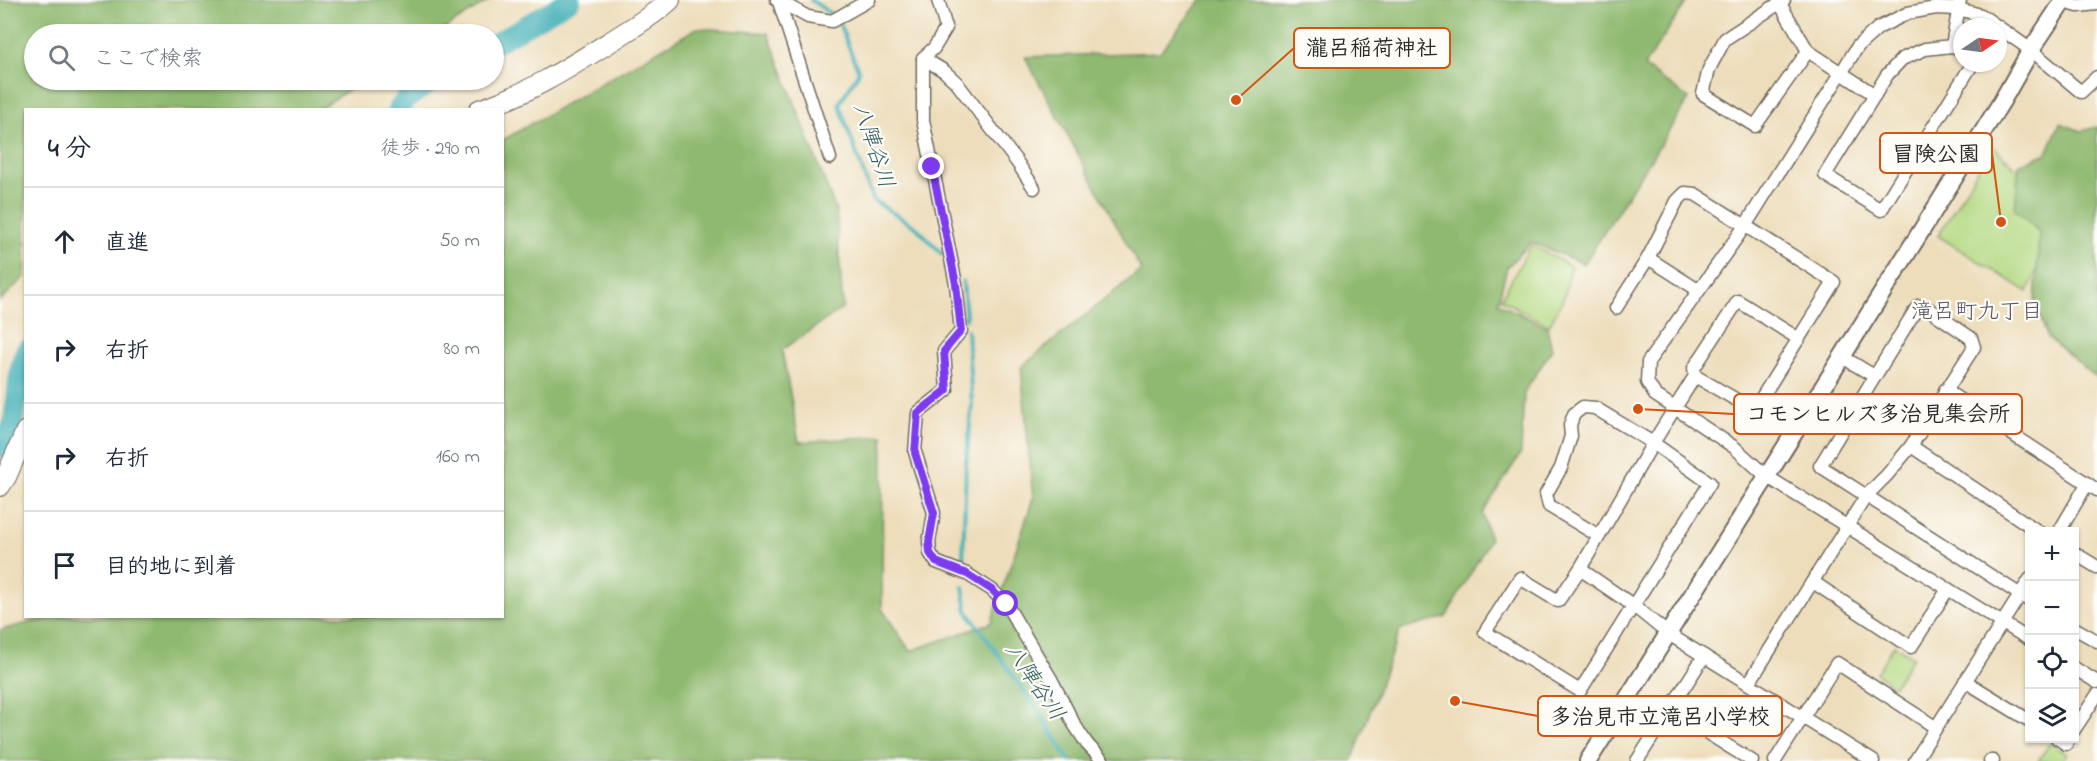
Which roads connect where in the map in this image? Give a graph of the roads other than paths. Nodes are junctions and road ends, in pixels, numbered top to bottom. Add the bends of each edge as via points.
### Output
1 (670, 0) edge
2 (869, 0) edge
3 (938, 0) edge
4 (778, 1) edge
5 (1781, 1) edge
6 (2064, 1) edge
7 (2097, 4) edge
8 (1959, 5) edge
9 (1953, 48) edge
10 (2031, 50) junction
11 (1808, 51) junction
12 (923, 58) junction
13 (1967, 72) edge
14 (1841, 73) junction
15 (2097, 77) edge
16 (1875, 95) junction
17 (484, 108) edge
18 (830, 158) dead end
19 (1034, 188) dead end
20 (1745, 226) junction
21 (1648, 258) junction
22 (1698, 290) junction
23 (1616, 308) dead end
24 (1799, 339) junction
25 (1841, 356) junction
26 (1695, 376) junction
27 (1874, 376) junction
28 (1945, 390) junction
29 (1675, 409) junction
30 (24, 436) edge
31 (1653, 443) junction
32 (1911, 446) junction
33 (1766, 476) junction
34 (0, 486) edge
35 (2092, 487) edge
36 (1866, 496) junction
37 (1847, 526) junction
38 (2033, 527) edge
39 (2063, 527) edge
40 (1599, 536) junction
41 (2079, 557) edge
42 (2097, 567) edge
43 (1580, 569) junction
44 (2029, 581) edge
45 (1813, 582) junction
46 (1948, 589) junction
47 (2024, 598) edge
48 (1634, 606) junction
49 (2001, 622) junction
50 (2079, 631) edge
51 (1667, 633) junction
52 (2025, 637) edge
53 (2097, 641) edge
54 (1704, 656) junction
55 (2079, 671) edge
56 (1965, 681) junction
57 (2097, 682) edge
58 (1749, 683) junction
59 (2097, 695) edge
60 (1669, 709) junction
61 (1802, 718) junction
62 (2025, 718) edge
63 (2079, 722) edge
64 (1935, 727) junction
65 (1853, 756) edge
66 (1103, 761) edge
67 (1588, 761) edge
68 (1637, 761) edge
69 (1752, 761) edge
70 (1775, 761) edge
71 (1873, 761) edge
72 (1915, 761) edge

1 - 17 main road via 658,12 550,78
2 - 4 street via 832,21 808,17
3 - 12 street via 946,28
4 - 18 street
5 - 11 street
5 - 11 street via 1725,39 1709,69 1703,94 1755,126
6 - 7 street via 2079,6
6 - 10 street
8 - 10 street via 1981,15
8 - 14 street via 1908,13 1878,28 1858,46
9 - 16 street via 1925,48 1902,59
10 - 15 street via 2081,92
10 - 25 street
11 - 14 street
12 - 19 street via 956,82
12 - 66 street via 922,120 956,284 961,331 944,351 947,390 918,413 915,453 934,513 930,553 936,562 967,574 1006,604 1074,724
13 - 16 street via 1881,210 1825,175
14 - 16 street
14 - 20 street
20 - 21 street via 1695,194 1685,193
20 - 22 street
20 - 24 street via 1834,282
21 - 22 street
21 - 23 street
22 - 29 street via 1648,362 1647,382 1655,395
24 - 26 street via 1754,410
24 - 26 street via 1738,301 1694,368
25 - 27 street
25 - 33 street
26 - 29 street
27 - 28 street via 1918,306 1924,306 1971,338 1974,347
27 - 36 street via 1820,466
28 - 32 street
28 - 35 street
29 - 31 street
29 - 33 street via 1734,447
30 - 34 main road
31 - 40 street
31 - 40 street via 1595,408 1583,407 1574,414 1561,468 1546,494 1547,500 1549,506
31 - 48 street via 1710,483
32 - 36 street
32 - 38 street
33 - 37 street
33 - 51 street
35 - 39 street
36 - 37 street
36 - 47 street
37 - 45 street
37 - 46 street
40 - 43 street
41 - 42 street
43 - 48 street
43 - 48 street via 1558,602 1520,578 1485,632 1580,691
44 - 47 street
45 - 46 street via 1911,647
45 - 58 street
46 - 49 street
47 - 49 street
48 - 51 street
49 - 52 street
49 - 56 street
50 - 53 street
51 - 54 street
51 - 67 street
54 - 58 street
54 - 60 street
55 - 57 street
56 - 62 street
56 - 64 street
58 - 61 street
59 - 63 street
60 - 68 street
60 - 69 street
61 - 64 street via 1837,663
61 - 65 street
61 - 70 street
64 - 72 street
65 - 71 street

